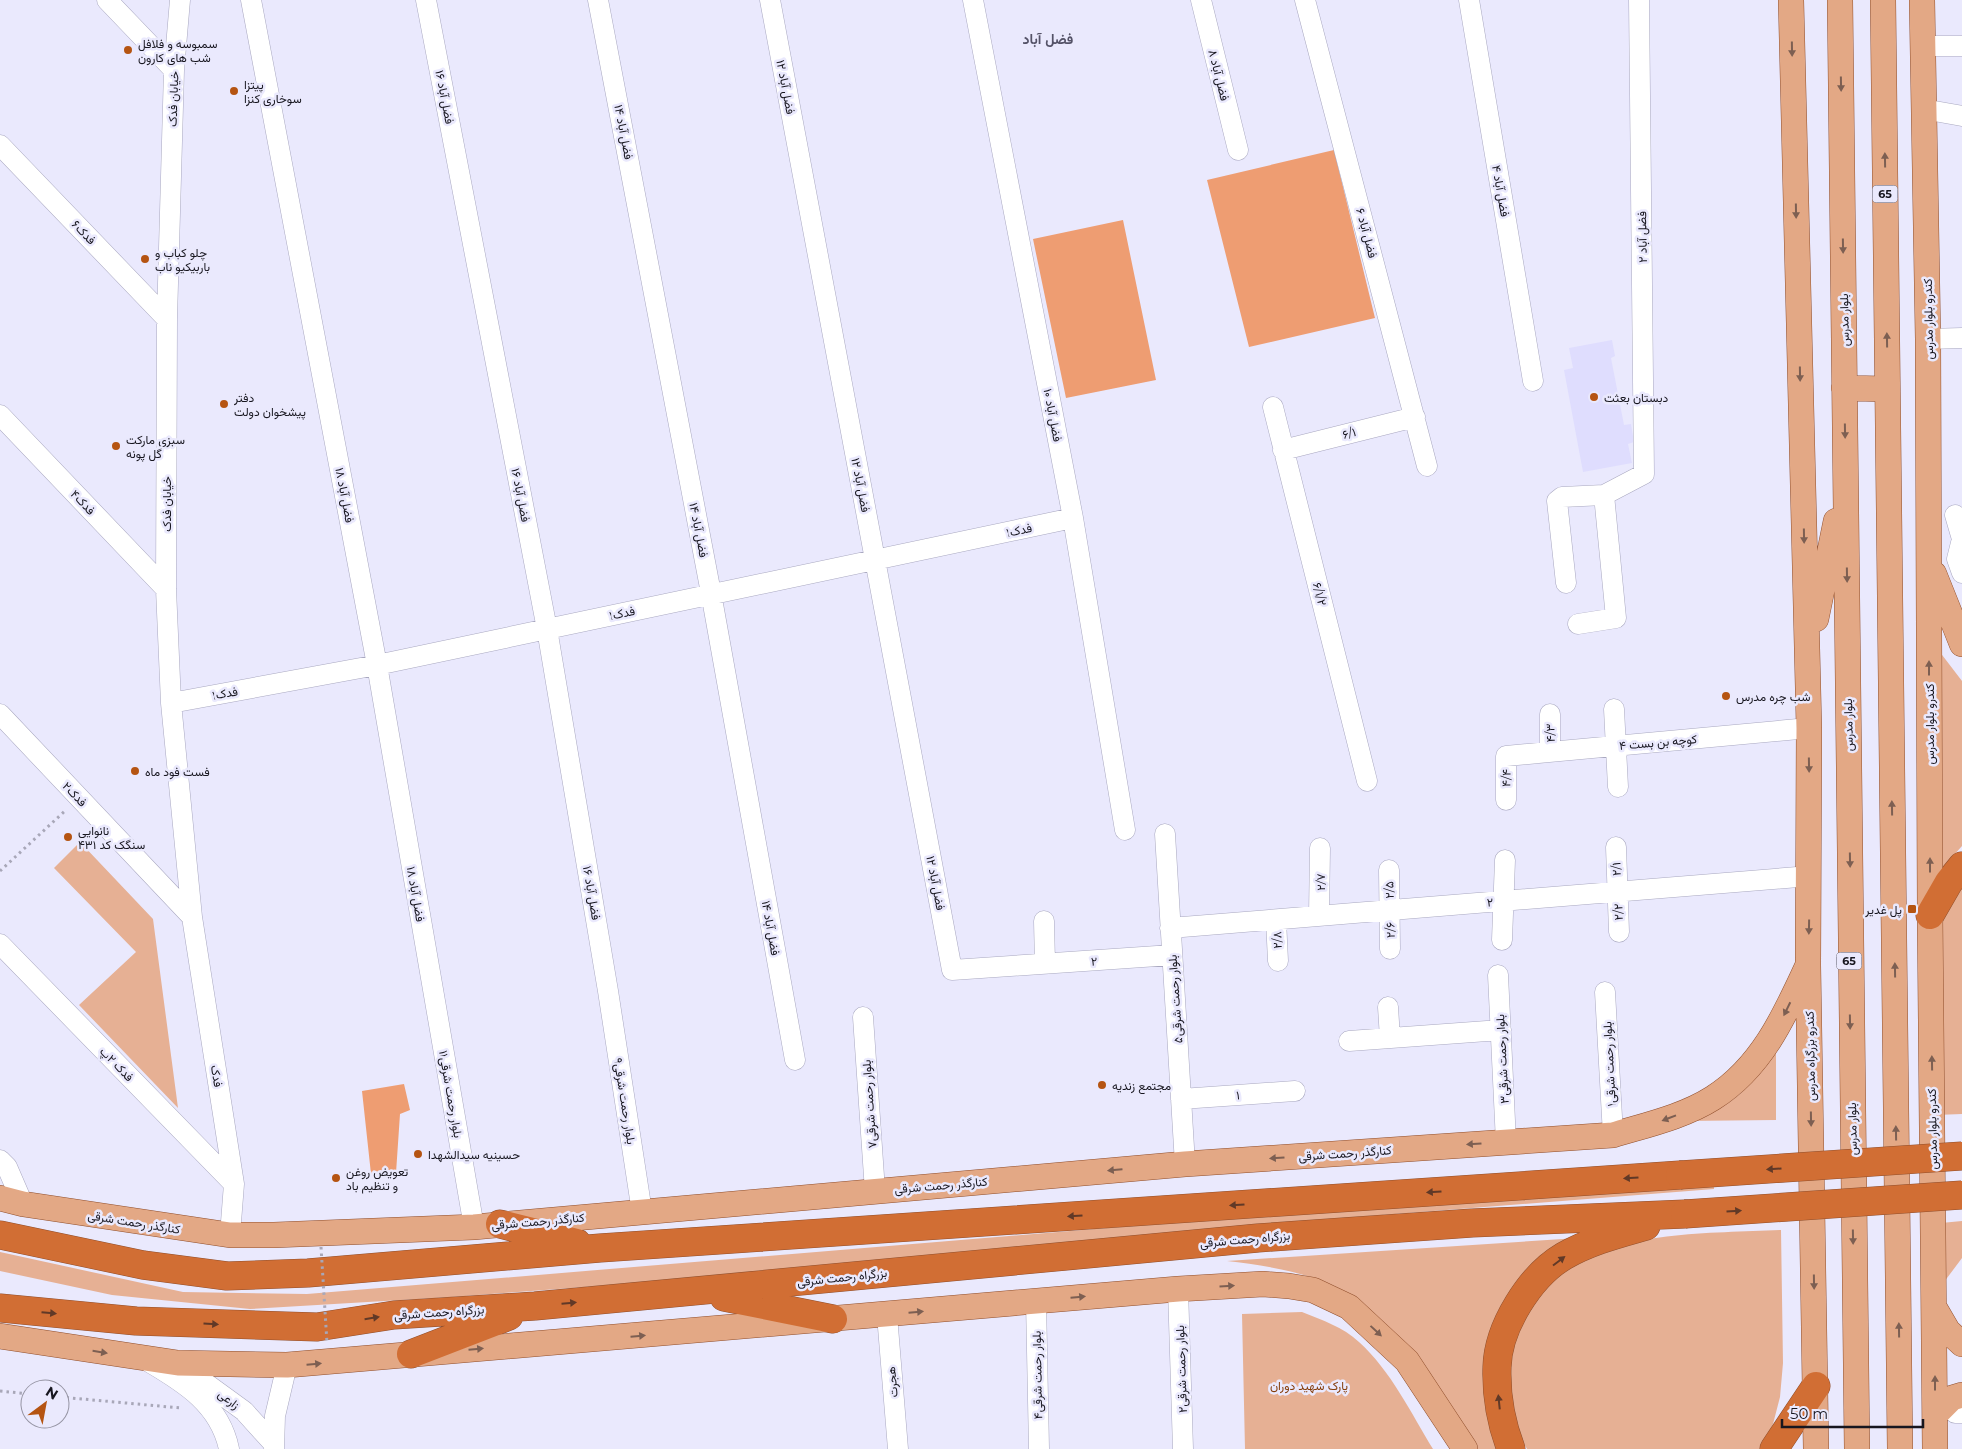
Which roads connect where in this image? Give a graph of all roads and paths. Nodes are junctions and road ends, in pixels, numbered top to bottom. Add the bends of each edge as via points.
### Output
1 (107, 0) edge
2 (180, 0) edge
3 (251, 0) edge
4 (426, 0) edge
5 (598, 0) edge
6 (770, 0) edge
7 (973, 0) edge
8 (1201, 0) edge
9 (1305, 0) edge
10 (1469, 0) edge
11 (1639, 0) edge
12 (1791, 0) edge
13 (1840, 0) edge
14 (1883, 0) edge
15 (1922, 0) edge
16 (1922, 46) junction
17 (1962, 46) edge
18 (174, 70) junction
19 (1923, 109) junction
20 (1962, 116) edge
21 (0, 145) edge
22 (1238, 150) dead end
23 (167, 318) junction
24 (1962, 338) edge
25 (1928, 339) junction
26 (1533, 381) dead end
27 (1844, 388) junction
28 (1888, 388) junction
29 (1273, 407) dead end
30 (0, 415) edge
31 (1415, 417) junction
32 (1283, 450) junction
33 (1427, 466) dead end
34 (1845, 473) junction
35 (1604, 495) junction
36 (1929, 506) junction
37 (1958, 517) edge
38 (1073, 518) junction
39 (1962, 539) edge
40 (875, 560) junction
41 (1929, 563) junction
42 (1962, 573) edge
43 (1566, 583) dead end
44 (166, 589) junction
45 (711, 593) junction
46 (1578, 624) dead end
47 (547, 629) junction
48 (1962, 644) edge
49 (1807, 664) junction
50 (378, 665) junction
51 (170, 703) junction
52 (1614, 710) dead end
53 (0, 714) edge
54 (1550, 714) dead end
55 (1809, 728) junction
56 (1616, 746) junction
57 (1550, 752) junction
58 (1506, 756) joint
59 (1367, 781) dead end
60 (1618, 787) dead end
61 (79, 798) junction
62 (1506, 800) dead end
63 (1126, 830) dead end
64 (1164, 834) dead end
65 (1616, 847) dead end
66 (1320, 848) dead end
67 (1505, 860) dead end
68 (1962, 866) edge
69 (1389, 870) dead end
70 (0, 871) edge
71 (1810, 876) junction
72 (1617, 892) junction
73 (1504, 901) junction
74 (1389, 911) junction
75 (1930, 915) junction
76 (1320, 916) junction
77 (192, 917) junction
78 (1276, 920) junction
79 (1044, 921) dead end
80 (1170, 928) junction
81 (1618, 932) dead end
82 (1502, 940) dead end
83 (0, 944) edge
84 (1390, 949) dead end
85 (1172, 956) junction
86 (1278, 960) dead end
87 (1045, 964) junction
88 (1808, 965) junction
89 (952, 970) joint
90 (1498, 975) dead end
91 (608, 991) joint
92 (433, 992) joint
93 (1605, 992) dead end
94 (1388, 1007) dead end
95 (863, 1017) dead end
96 (1501, 1030) junction
97 (1390, 1038) junction
98 (1349, 1042) dead end
99 (795, 1060) dead end
100 (1295, 1091) dead end
101 (1181, 1099) junction
102 (1613, 1135) junction
103 (1506, 1142) junction
104 (1962, 1156) edge
105 (0, 1160) edge
106 (1185, 1164) junction
107 (234, 1184) junction
108 (875, 1191) junction
109 (1962, 1195) edge
110 (12, 1201) edge
111 (642, 1212) junction
112 (1685, 1214) junction
113 (487, 1226) junction
114 (0, 1235) edge
115 (230, 1235) junction
116 (322, 1247) dead end
117 (600, 1248) junction
118 (1178, 1288) junction
119 (698, 1291) junction
120 (1036, 1300) junction
121 (535, 1306) junction
122 (1934, 1307) junction
123 (0, 1308) edge
124 (887, 1314) junction
125 (833, 1319) junction
126 (0, 1336) edge
127 (327, 1343) dead end
128 (1962, 1344) edge
129 (411, 1354) junction
130 (144, 1358) junction
131 (178, 1362) junction
132 (286, 1365) junction
133 (1816, 1386) junction
134 (0, 1391) edge
135 (20, 1393) edge
136 (70, 1398) edge
137 (214, 1411) junction
138 (1945, 1424) edge
139 (274, 1446) edge
140 (229, 1449) edge
141 (898, 1449) edge
142 (1039, 1449) edge
143 (1183, 1449) edge
144 (1465, 1449) edge
145 (1511, 1449) edge
146 (1774, 1449) edge
147 (1816, 1449) edge
148 (1857, 1449) edge
149 (1900, 1449) edge

1 - 18 street
2 - 18 street, خیابان فدک
3 - 50 street, فضل آباد ۱۸
4 - 47 street, فضل آباد ۱۶
5 - 45 street, فضل آباد ۱۴
6 - 40 street, فضل آباد ۱۲
7 - 38 street, فضل آباد ۱۰
8 - 22 street, فضل آباد ۸
9 - 31 street, فضل آباد ۶
10 - 26 street, فضل آباد ۴
11 - 35 street, فضل آباد ۲ via 1644,474
12 -> 49 main road
13 -> 27 main road, بلوار مدرس / 65
28 -> 14 main road, 65
15 - 16 main road, کندرو بلوار مدرس
16 - 17 street
16 - 19 main road, کندرو بلوار مدرس
18 - 23 street, خیابان فدک
19 - 20 street
19 - 25 main road, کندرو بلوار مدرس
21 - 23 street, فدک۶
23 - 44 street, خیابان فدک
24 - 25 street
25 - 36 main road, کندرو بلوار مدرس
27 - 28 main road
27 -> 34 main road, بلوار مدرس / 65
149 -> 28 main road, 65
29 - 32 street, ۶/۱/۲
30 - 44 street, فدک۴
31 - 32 street, ۶/۱
31 - 33 street, فضل آباد ۶
32 - 59 street, ۶/۱/۲
34 - 49 main road
34 -> 148 main road, بلوار مدرس / 65
35 - 43 street via 1562,497 1557,501
35 - 46 street via 1616,618
36 - 37 street
36 - 41 main road, کندرو بلوار مدرس
37 - 39 street
38 - 40 street, فدک۱
38 - 63 street, فضل آباد ۱۰
39 - 42 street via 1958,559
40 - 45 street, فدک۱
40 - 89 street, فضل آباد ۱۲
41 - 48 main road
75 -> 41 main road, کندرو بلوار مدرس
44 - 51 street, خیابان فدک
45 - 47 street, فدک۱
45 - 99 street, فضل آباد ۱۴
47 - 50 street, فدک۱
47 - 91 street, فضل آباد ۱۶
49 - 55 main road, کندرو بزرگراه مدرس
50 - 51 street, فدک۱
50 - 92 street, فضل آباد ۱۸
51 - 77 street, خیابان فدک
52 - 56 street
53 - 61 street, فدک۲
54 - 57 street, ۴/۳
55 - 56 street, کوچه بن بست ۴
55 -> 71 main road, کندرو بزرگراه مدرس
56 - 57 street, کوچه بن بست ۴
56 - 60 street
57 - 58 street, کوچه بن بست ۴
58 - 62 street, ۴/۴
61 - 70 path
61 - 77 street, فدک۲
64 - 80 street, ۵بلوار رحمت شرقی
65 - 72 street, ۲/۱
66 - 76 street, ۲/۷
67 - 73 street
68 - 75 highway
69 - 74 street, ۲/۵
71 - 72 street, ۲
71 -> 88 main road, کندرو بزرگراه مدرس
72 - 73 street, ۲
72 - 81 street, ۲/۲
73 - 74 street, ۲
73 - 82 street
74 - 76 street, ۲
74 - 84 street, ۲/۶
122 -> 75 main road, کندرو بلوار مدرس
76 - 78 street, ۲
77 - 107 street, فدک
78 - 80 street, ۲
78 - 86 street, ۲/۸
79 - 87 street
80 - 85 street, ۵بلوار رحمت شرقی
83 - 107 street, فدک ۲پ
85 - 87 street, ۲
85 - 101 street, ۵بلوار رحمت شرقی
87 - 89 street, ۲
88 -> 102 main road, کنارگذر رحمت شرقی via 1773,1036 1740,1077 1713,1098 1693,1108 1666,1120
88 -> 133 main road, کندرو بزرگراه مدرس
90 - 96 street, بلوار رحمت شرقی۳
91 - 111 street, بلوار رحمت شرقی۹
92 - 113 street, بلوار رحمت شرقی۱۱
93 - 102 street, بلوار رحمت شرقی۱
94 - 97 street
95 - 108 street, بلوار رحمت شرقی۷
96 - 97 street
96 - 103 street, بلوار رحمت شرقی۳
97 - 98 street
100 - 101 street, ۱
101 - 106 street, ۵بلوار رحمت شرقی
102 - 103 main road, کنارگذر رحمت شرقی
103 -> 106 main road, کنارگذر رحمت شرقی
104 -> 117 highway, bridge
105 - 110 street via 7,1167
106 -> 108 main road, کنارگذر رحمت شرقی
107 - 115 street, فدک
108 - 111 main road, کنارگذر رحمت شرقی
112 -> 109 highway, bridge
110 - 115 main road, کنارگذر رحمت شرقی
111 - 113 main road, کنارگذر رحمت شرقی
112 - 119 highway, بزرگراه رحمت شرقی via 1472,1223 1258,1238
145 -> 112 highway via 1498,1402 1497,1365 1504,1334 1518,1303 1537,1279 1562,1257 1590,1243
113 - 115 main road, کنارگذر رحمت شرقی
113 - 117 highway
114 - 117 highway via 143,1265 226,1276 308,1273
116 - 127 path, bridge
120 -> 118 main road
118 - 143 street, بلوار رحمت شرقی۲
118 -> 144 main road via 1289,1286 1312,1290 1349,1307 1407,1361
121 -> 119 highway, بزرگراه رحمت شرقی
119 - 125 highway
124 -> 120 main road
120 - 142 street, بلوار رحمت شرقی۴
123 -> 121 highway, بزرگراه رحمت شرقی via 136,1321 317,1327 394,1315
121 - 129 highway
122 - 128 main road via 1948,1331
138 -> 122 main road, کندرو بلوار مدرس
124 - 125 main road
124 - 141 street, هجرت
129 -> 125 main road
126 -> 130 main road
132 -> 129 main road
130 - 131 main road
130 - 137 street via 190,1387
131 - 132 main road
131 - 139 street, زارعی via 244,1411
132 - 139 street, زارعی via 275,1416
133 - 146 highway
133 - 147 main road, کندرو بزرگراه مدرس
134 - 135 path
136 - 137 path
137 - 140 street

